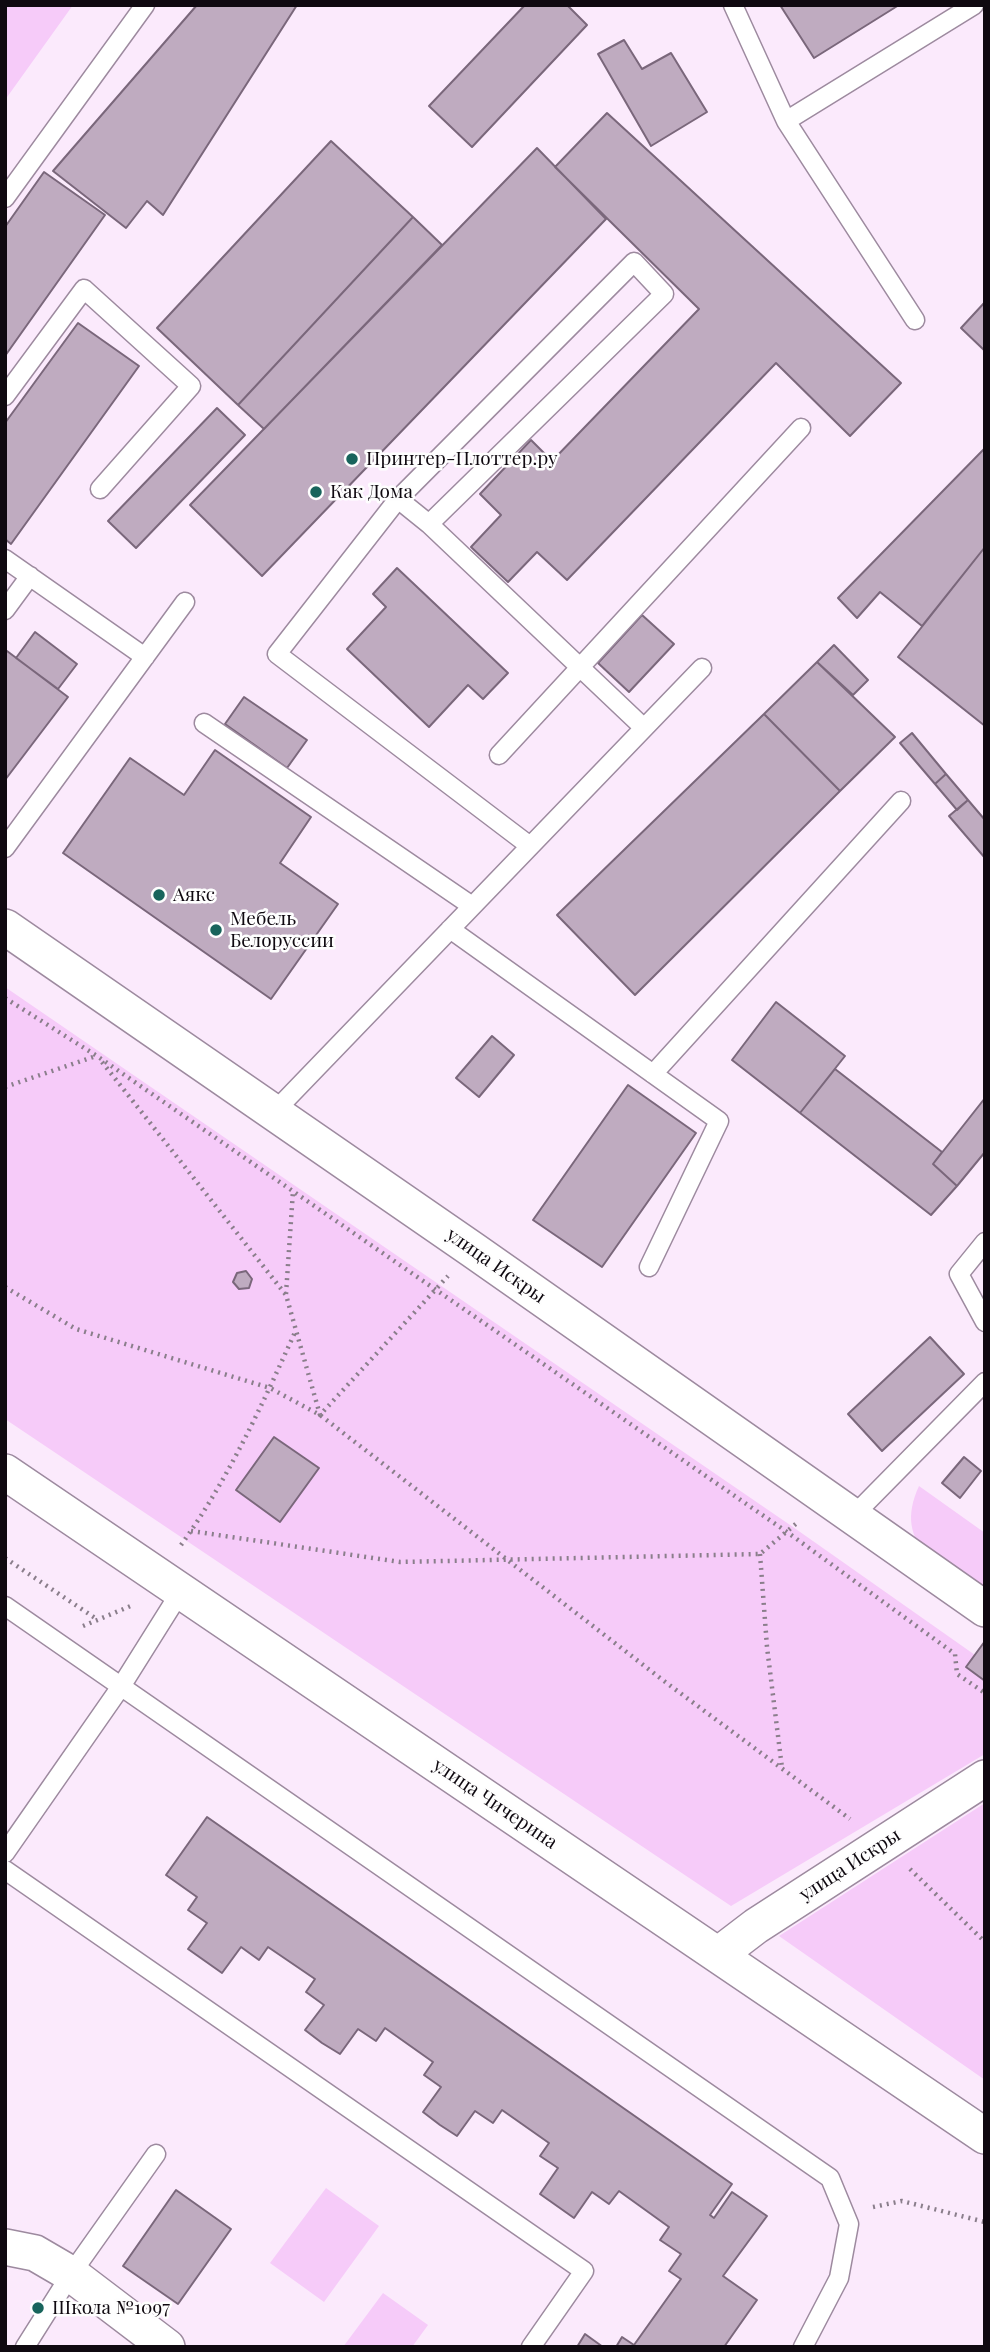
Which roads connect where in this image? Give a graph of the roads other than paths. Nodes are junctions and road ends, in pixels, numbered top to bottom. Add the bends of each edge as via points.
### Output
1 (145, 5) edge
2 (733, 5) edge
3 (974, 5) edge
4 (786, 121) junction
5 (5, 198) edge
6 (915, 320) dead end
7 (5, 396) edge
8 (802, 428) dead end
9 (100, 489) dead end
10 (398, 499) junction
11 (429, 524) junction
12 (5, 559) edge
13 (30, 576) junction
14 (185, 601) dead end
15 (5, 610) edge
16 (145, 657) junction
17 (580, 668) junction
18 (702, 668) dead end
19 (204, 723) dead end
20 (643, 729) junction
21 (499, 755) dead end
22 (901, 801) dead end
23 (530, 846) junction
24 (5, 848) edge
25 (472, 905) junction
26 (5, 927) edge
27 (450, 929) junction
28 (653, 1074) junction
29 (274, 1112) junction
30 (985, 1242) edge
31 (649, 1267) dead end
32 (985, 1322) edge
33 (985, 1382) edge
34 (5, 1472) edge
35 (853, 1516) junction
36 (181, 1591) junction
37 (5, 1606) edge
38 (985, 1609) edge
39 (122, 1685) junction
40 (985, 1778) edge
41 (5, 1853) edge
42 (5, 1870) edge
43 (718, 1955) junction
44 (985, 2136) edge
45 (156, 2154) dead end
46 (5, 2247) edge
47 (71, 2274) junction
48 (25, 2347) edge
49 (167, 2347) edge
50 (531, 2347) edge
51 (803, 2347) edge

1 - 5 lane
2 - 4 lane
3 - 4 lane
4 - 6 lane
7 - 9 lane via 84,289 191,386
8 - 17 lane
10 - 11 lane
10 - 11 lane via 634,262 664,294
10 - 23 lane via 277,654
11 - 17 lane
12 - 13 lane
13 - 15 lane
13 - 16 lane
14 - 16 lane
16 - 24 lane
17 - 20 lane
17 - 21 lane
18 - 20 lane
19 - 25 lane
20 - 23 lane
22 - 28 lane
23 - 25 lane
25 - 27 lane
26 - 29 street, улица Искры
27 - 28 lane
27 - 29 lane
28 - 31 lane via 719,1121
29 - 35 street, улица Искры
30 - 32 lane via 959,1274
33 - 35 lane
34 - 36 street, улица Чичерина
35 - 38 street, улица Искры
36 - 39 lane
36 - 43 street, улица Чичерина
37 - 39 lane
39 - 41 lane
39 - 51 lane via 830,2178 849,2224 839,2278
40 - 43 street, улица Искры
42 - 50 lane via 584,2271
43 - 44 street, улица Чичерина
45 - 47 lane
46 - 47 street via 34,2253
47 - 48 lane
47 - 49 street

